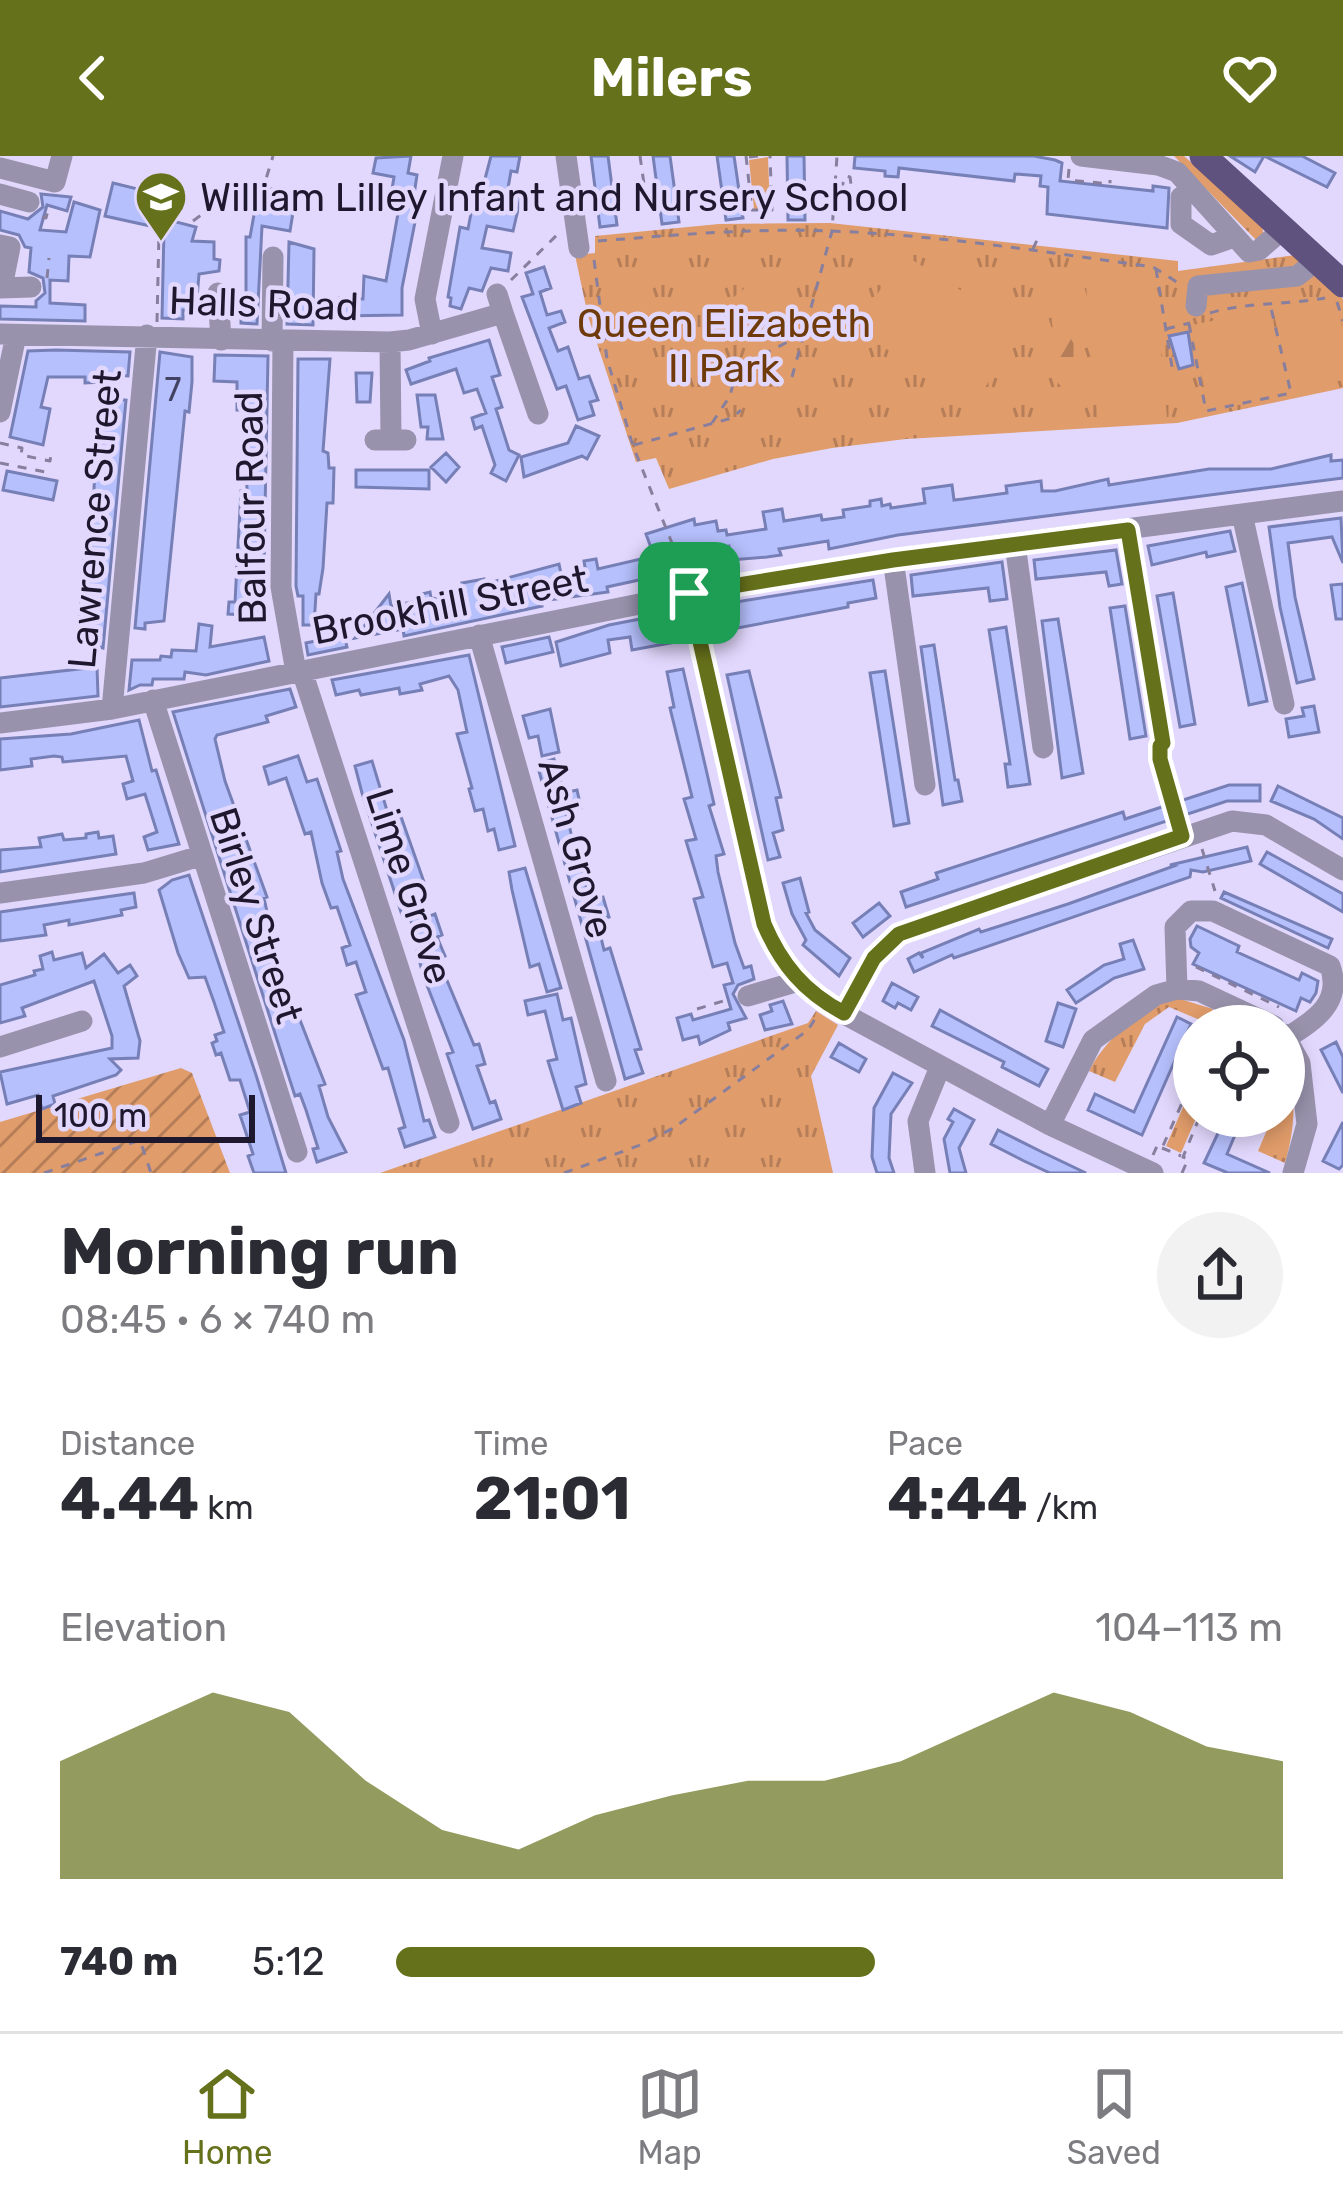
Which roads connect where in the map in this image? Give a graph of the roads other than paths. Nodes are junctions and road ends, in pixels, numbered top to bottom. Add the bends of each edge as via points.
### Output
1 (62, 156) edge
2 (453, 156) edge
3 (566, 156) edge
4 (1203, 156) edge
5 (1070, 164) edge
6 (0, 168) edge
7 (0, 194) edge
8 (1180, 197) dead end
9 (29, 202) dead end
10 (1282, 230) junction
11 (1234, 237) junction
12 (577, 239) road end
13 (0, 245) edge
14 (1316, 261) junction
15 (273, 267) dead end
16 (39, 283) road end
17 (1343, 284) edge
18 (1, 288) edge
19 (218, 292) dead end
20 (1194, 317) road end
21 (8, 334) edge
22 (432, 334) junction
23 (152, 336) junction
24 (221, 340) junction
25 (278, 341) junction
26 (390, 342) junction
27 (0, 412) edge
28 (538, 414) dead end
29 (391, 440) dead end
30 (1343, 501) edge
31 (1242, 514) junction
32 (1128, 530) junction
33 (1015, 544) junction
34 (893, 560) junction
35 (689, 593) junction
36 (479, 635) junction
37 (299, 672) junction
38 (153, 700) junction
39 (1284, 704) dead end
40 (112, 709) junction
41 (0, 723) edge
42 (1163, 743) road end
43 (1042, 748) dead end
44 (925, 785) dead end
45 (200, 856) junction
46 (1343, 870) edge
47 (0, 893) edge
48 (799, 981) junction
49 (1178, 988) junction
50 (748, 996) road end
51 (1233, 1005) edge
52 (835, 1008) junction
53 (1305, 1016) edge
54 (82, 1022) dead end
55 (0, 1047) edge
56 (940, 1067) junction
57 (606, 1081) dead end
58 (449, 1123) dead end
59 (1050, 1125) junction
60 (1303, 1137) edge
61 (297, 1151) dead end
62 (1149, 1172) edge
63 (925, 1173) edge
64 (1292, 1173) edge

1 - 6 street via 55,182
2 - 22 street via 425,299
3 - 12 street
4 - 10 main road
5 - 11 street via 1112,160 1177,172
7 - 9 street
8 - 11 street via 1180,224 1211,245
10 - 11 street via 1253,252
10 - 14 main road
13 - 18 street via 10,248
14 - 17 main road
14 - 20 street via 1297,276 1198,286
15 - 25 street, Balfour Road
16 - 18 street
19 - 24 street
21 - 23 street, Halls Road
21 - 27 street
22 - 26 street, Halls Road
22 - 28 street, Halls Road via 500,303
23 - 24 street, Halls Road
23 - 40 street, Lawrence Street
24 - 25 street, Halls Road
25 - 26 street, Halls Road
25 - 37 street, Balfour Road via 281,587
26 - 29 street
30 - 31 street, Brookhill Street
31 - 32 street, Brookhill Street
31 - 39 street
32 - 33 street, Brookhill Street
32 - 42 street
33 - 34 street, Brookhill Street
33 - 43 street
34 - 35 street, Brookhill Street
34 - 44 street
35 - 36 street, Brookhill Street
35 - 48 street via 764,924
36 - 37 street, Brookhill Street
36 - 57 street, Ash Grove
37 - 38 street, Brookhill Street
37 - 58 street, Lime Grove
38 - 40 street, Brookhill Street
38 - 45 street, Birley Street
40 - 41 street, Brookhill Street
45 - 47 street via 144,873
45 - 61 street, Birley Street
46 - 52 street via 1266,826 1232,821 899,934
48 - 50 street
48 - 52 street
49 - 51 street
49 - 53 street via 1175,927 1191,911 1213,911 1326,964 1337,977 1335,1004
49 - 59 street via 1148,999 1093,1040
52 - 56 street
54 - 55 street
56 - 59 street
56 - 63 street via 918,1121
59 - 62 street
60 - 64 street

